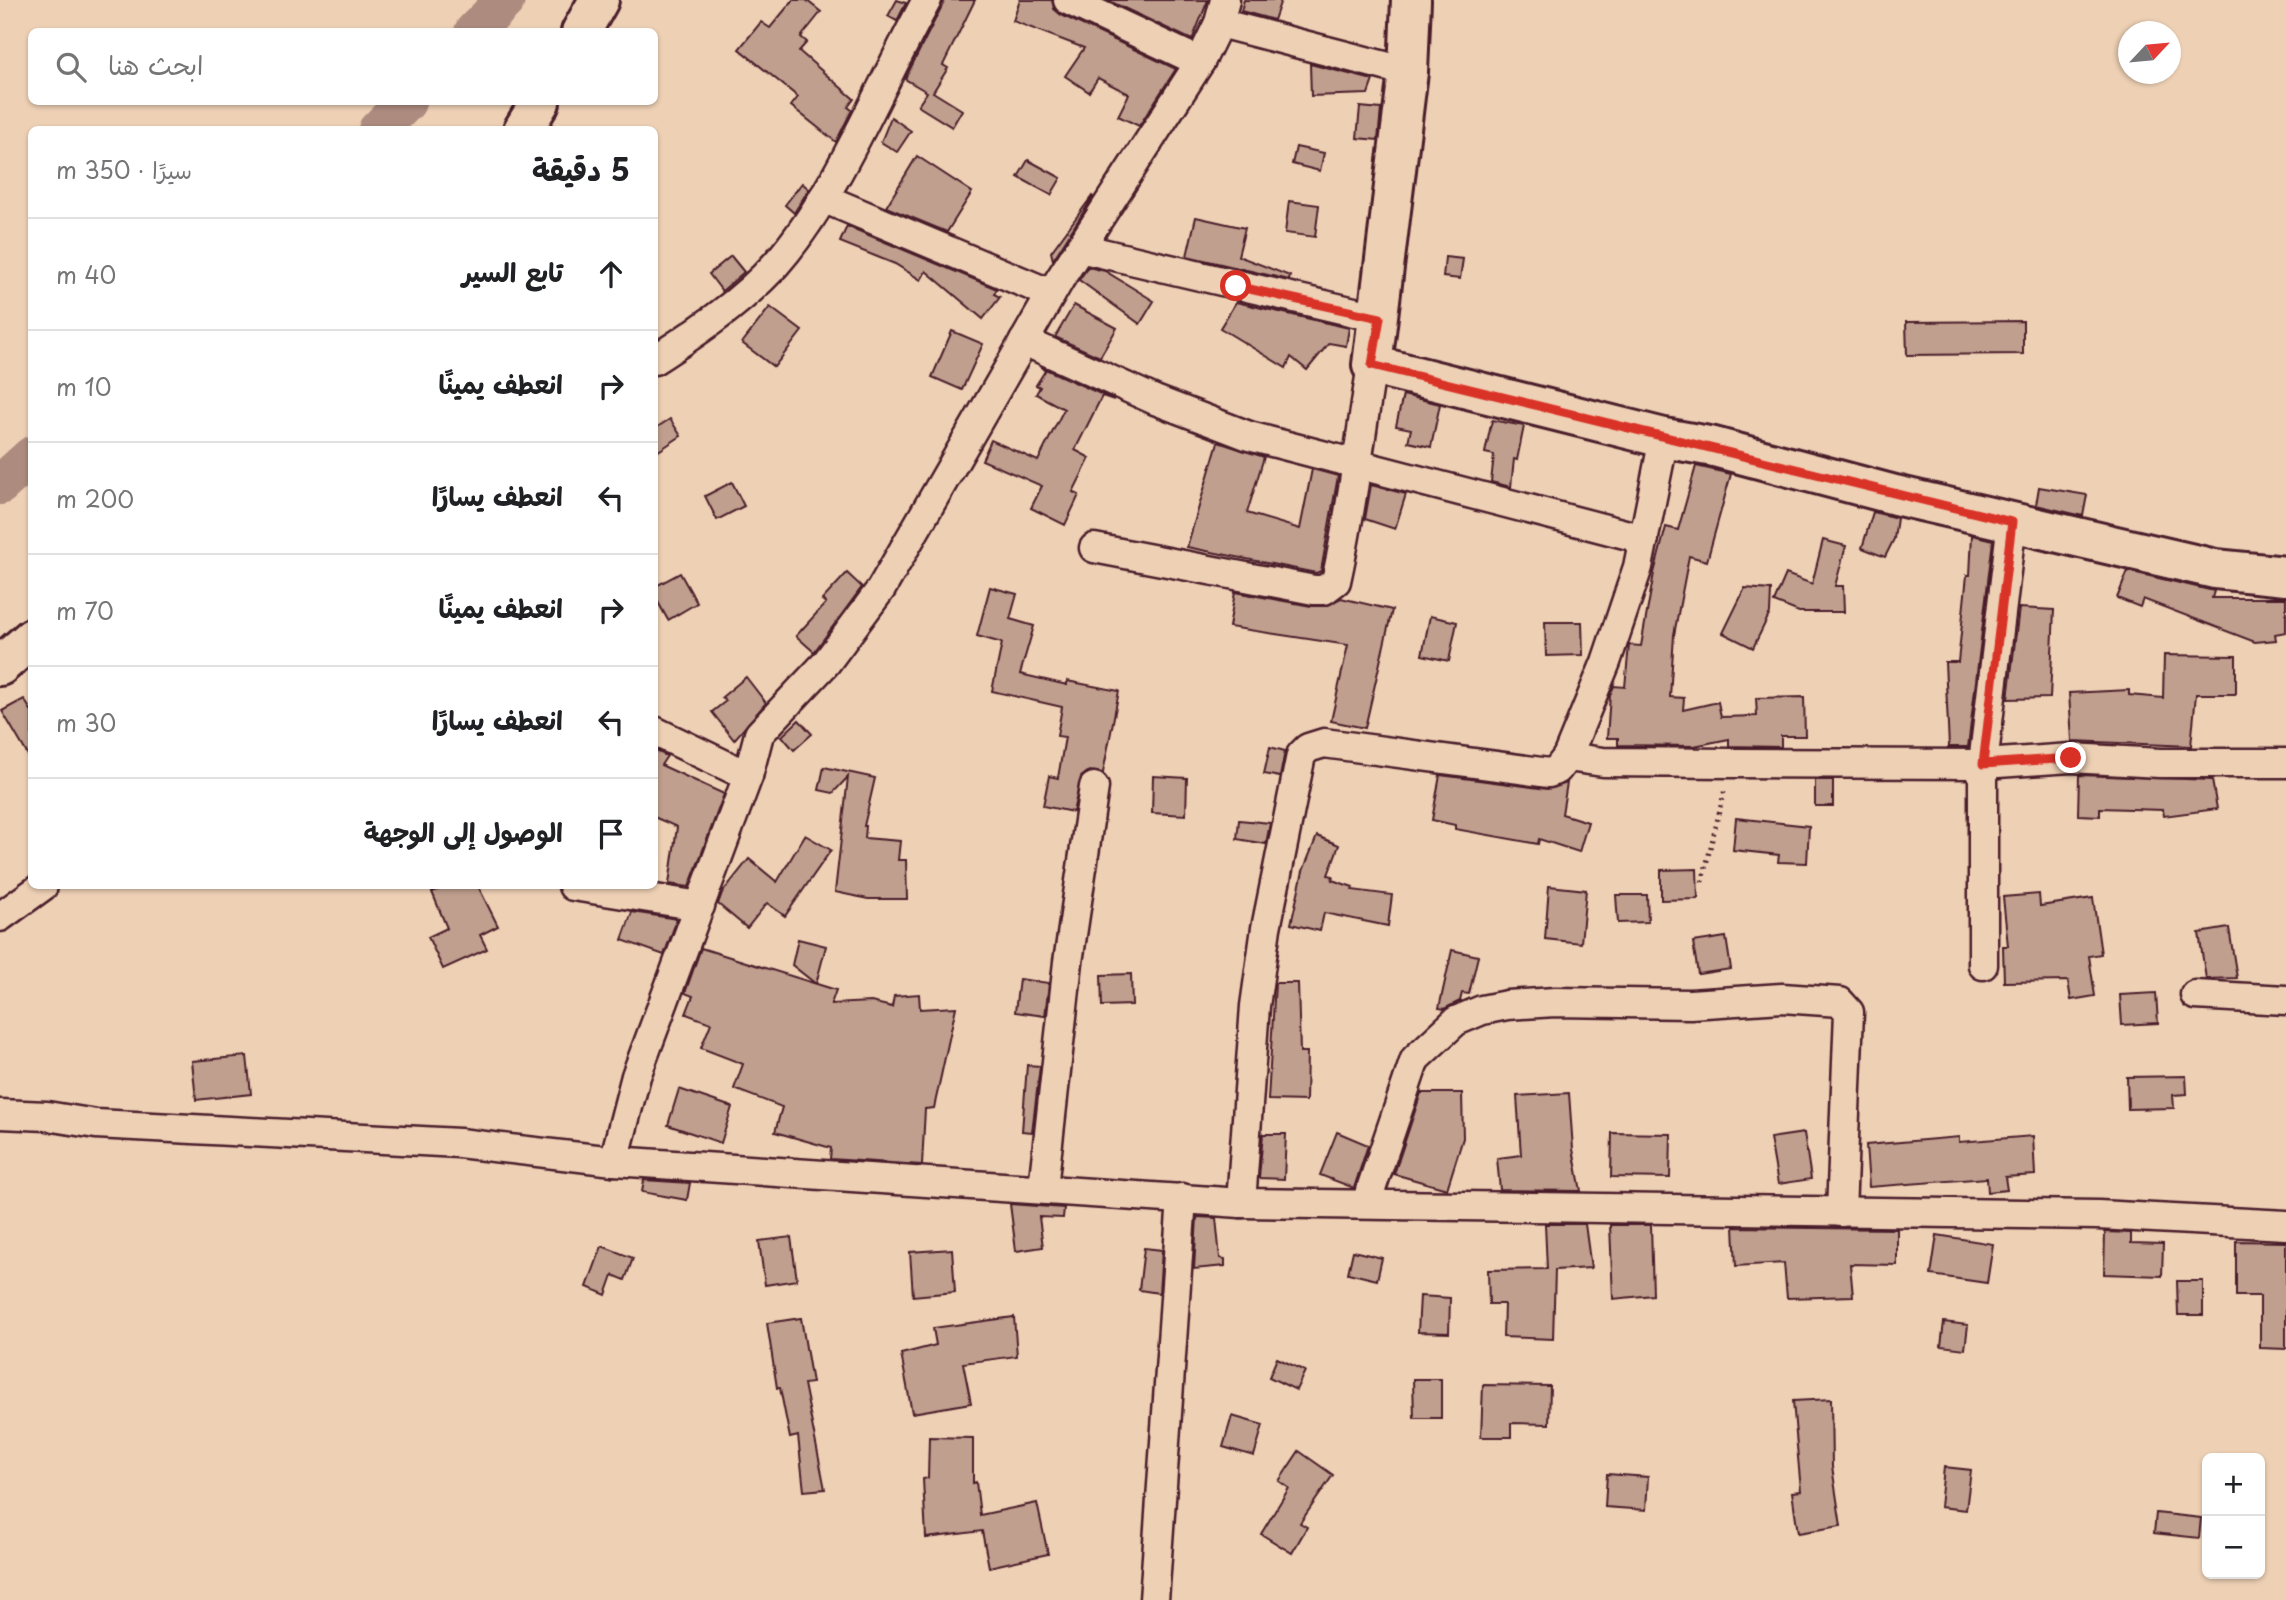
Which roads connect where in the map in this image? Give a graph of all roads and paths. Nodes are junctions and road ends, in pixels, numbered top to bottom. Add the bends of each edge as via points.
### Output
1 (599, 0) edge
2 (926, 0) edge
3 (1068, 0) edge
4 (1411, 0) edge
5 (1222, 11) edge
6 (583, 28) edge
7 (1200, 62) junction
8 (1408, 72) junction
9 (538, 105) edge
10 (525, 126) edge
11 (823, 198) junction
12 (1080, 248) junction
13 (1051, 294) junction
14 (1380, 318) junction
15 (1024, 341) junction
16 (658, 357) edge
17 (1372, 365) junction
18 (1664, 438) junction
19 (1355, 466) junction
20 (2012, 522) junction
21 (1644, 539) junction
22 (1094, 548) dead end
23 (2286, 576) edge
24 (28, 642) edge
25 (0, 666) edge
26 (658, 733) edge
27 (1567, 757) junction
28 (1732, 763) junction
29 (2286, 763) edge
30 (1983, 764) junction
31 (748, 776) junction
32 (1094, 788) dead end
33 (1702, 882) dead end
34 (39, 889) edge
35 (592, 889) edge
36 (700, 906) junction
37 (0, 917) edge
38 (1983, 965) dead end
39 (2195, 995) dead end
40 (2286, 1000) edge
41 (0, 1114) edge
42 (614, 1161) junction
43 (1043, 1188) junction
44 (1182, 1198) junction
45 (1241, 1203) junction
46 (1366, 1204) junction
47 (1841, 1212) junction
48 (2286, 1225) edge
49 (1154, 1600) edge

1 - 6 street
2 - 11 street
3 - 7 street
4 - 8 street
5 - 7 street
5 - 8 street
7 - 12 street
8 - 14 street
9 - 10 street
11 - 13 street
11 - 16 street via 775,264
12 - 13 street
12 - 14 street
13 - 15 street
14 - 17 street
15 - 19 street via 1249,436
15 - 31 street via 881,589 826,663 758,734
17 - 18 street
17 - 19 street
18 - 20 street
18 - 21 street
19 - 21 street
19 - 22 street via 1336,581 1324,590
20 - 23 street via 2215,569
20 - 30 street
21 - 27 street via 1605,662
24 - 25 street
26 - 31 street
27 - 28 street via 1603,762
27 - 45 street via 1549,773 1324,743 1301,755 1255,1006
28 - 30 street
28 - 33 path
29 - 30 street via 2160,764 2071,758
30 - 38 street
31 - 36 street
32 - 43 street via 1068,962
34 - 37 street
35 - 36 street
36 - 42 street via 636,1076
39 - 40 street
41 - 42 street via 96,1124 459,1143
42 - 43 street
43 - 44 street
44 - 45 street
44 - 49 street
45 - 46 street
46 - 47 street
46 - 47 street via 1415,1059 1456,1021 1507,1004 1690,1004 1782,998 1840,1002 1849,1012
47 - 48 street via 2098,1215

